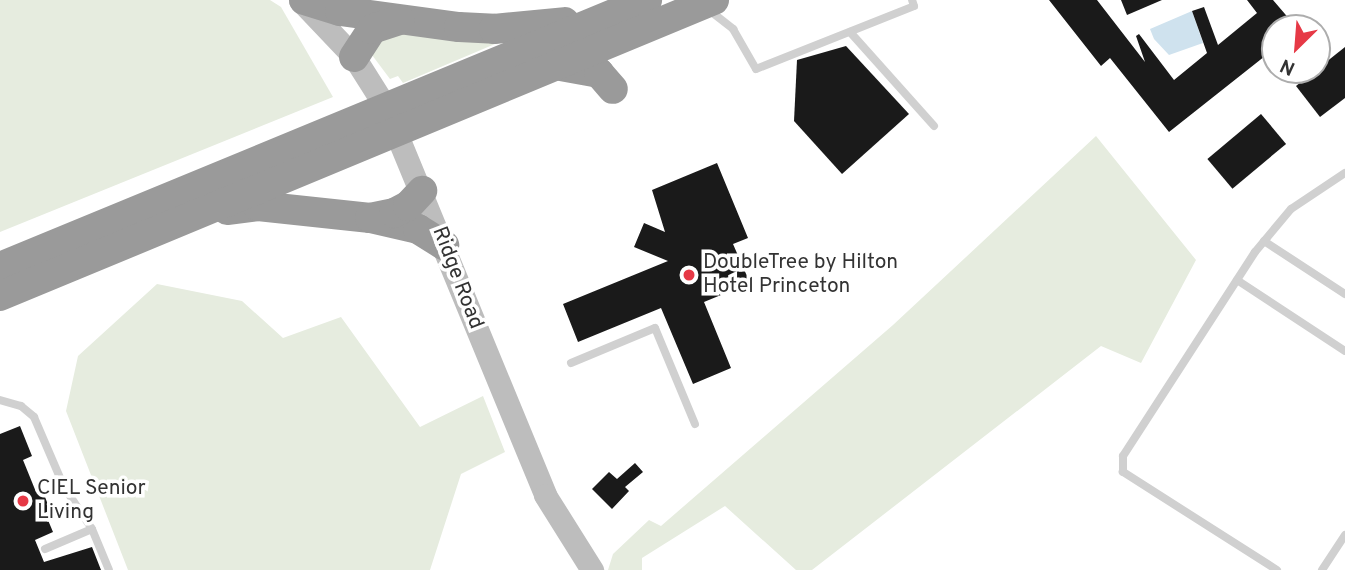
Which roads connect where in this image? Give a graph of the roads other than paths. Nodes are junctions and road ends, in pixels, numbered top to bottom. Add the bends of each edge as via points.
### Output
1 (302, 0) edge
2 (647, 0) edge
3 (708, 2) edge
4 (913, 3) edge
5 (400, 20) junction
6 (627, 22) junction
7 (850, 32) junction
8 (354, 57) junction
9 (554, 65) junction
10 (391, 118) junction
11 (934, 126) dead end
12 (1345, 173) edge
13 (422, 191) junction
14 (196, 214) junction
15 (370, 218) junction
16 (1264, 241) junction
17 (444, 245) junction
18 (0, 267) edge
19 (1237, 280) junction
20 (1345, 293) edge
21 (0, 296) edge
22 (1345, 351) edge
23 (571, 363) dead end
24 (4, 400) edge
25 (695, 424) dead end
26 (92, 529) junction
27 (1345, 534) edge
28 (45, 549) dead end
29 (110, 570) edge
30 (592, 570) edge
31 (1277, 570) edge
32 (1322, 570) edge

1 - 5 highway
1 - 8 street, Ridge Road
2 - 6 highway
3 - 6 highway
3 - 7 lane via 733,29 757,69
4 - 7 lane
5 - 6 highway via 494,29
5 - 8 highway via 372,29
6 - 9 highway
6 - 9 highway via 613,89 599,73
6 - 10 highway
7 - 11 lane
8 - 10 street, Ridge Road
9 - 10 highway
10 - 13 street, Ridge Road
10 - 14 highway
10 - 18 highway via 200,187
12 - 16 lane via 1291,209
13 - 15 highway via 408,206
13 - 17 street, Ridge Road
14 - 15 highway via 258,206
14 - 21 highway
15 - 17 highway via 418,229
16 - 19 lane
16 - 20 lane
17 - 30 street, Ridge Road via 545,495
19 - 22 lane
19 - 31 lane via 1123,456 1123,472
23 - 25 lane via 655,328
24 - 26 lane via 34,417 64,487
26 - 28 lane
26 - 29 lane
27 - 32 lane

